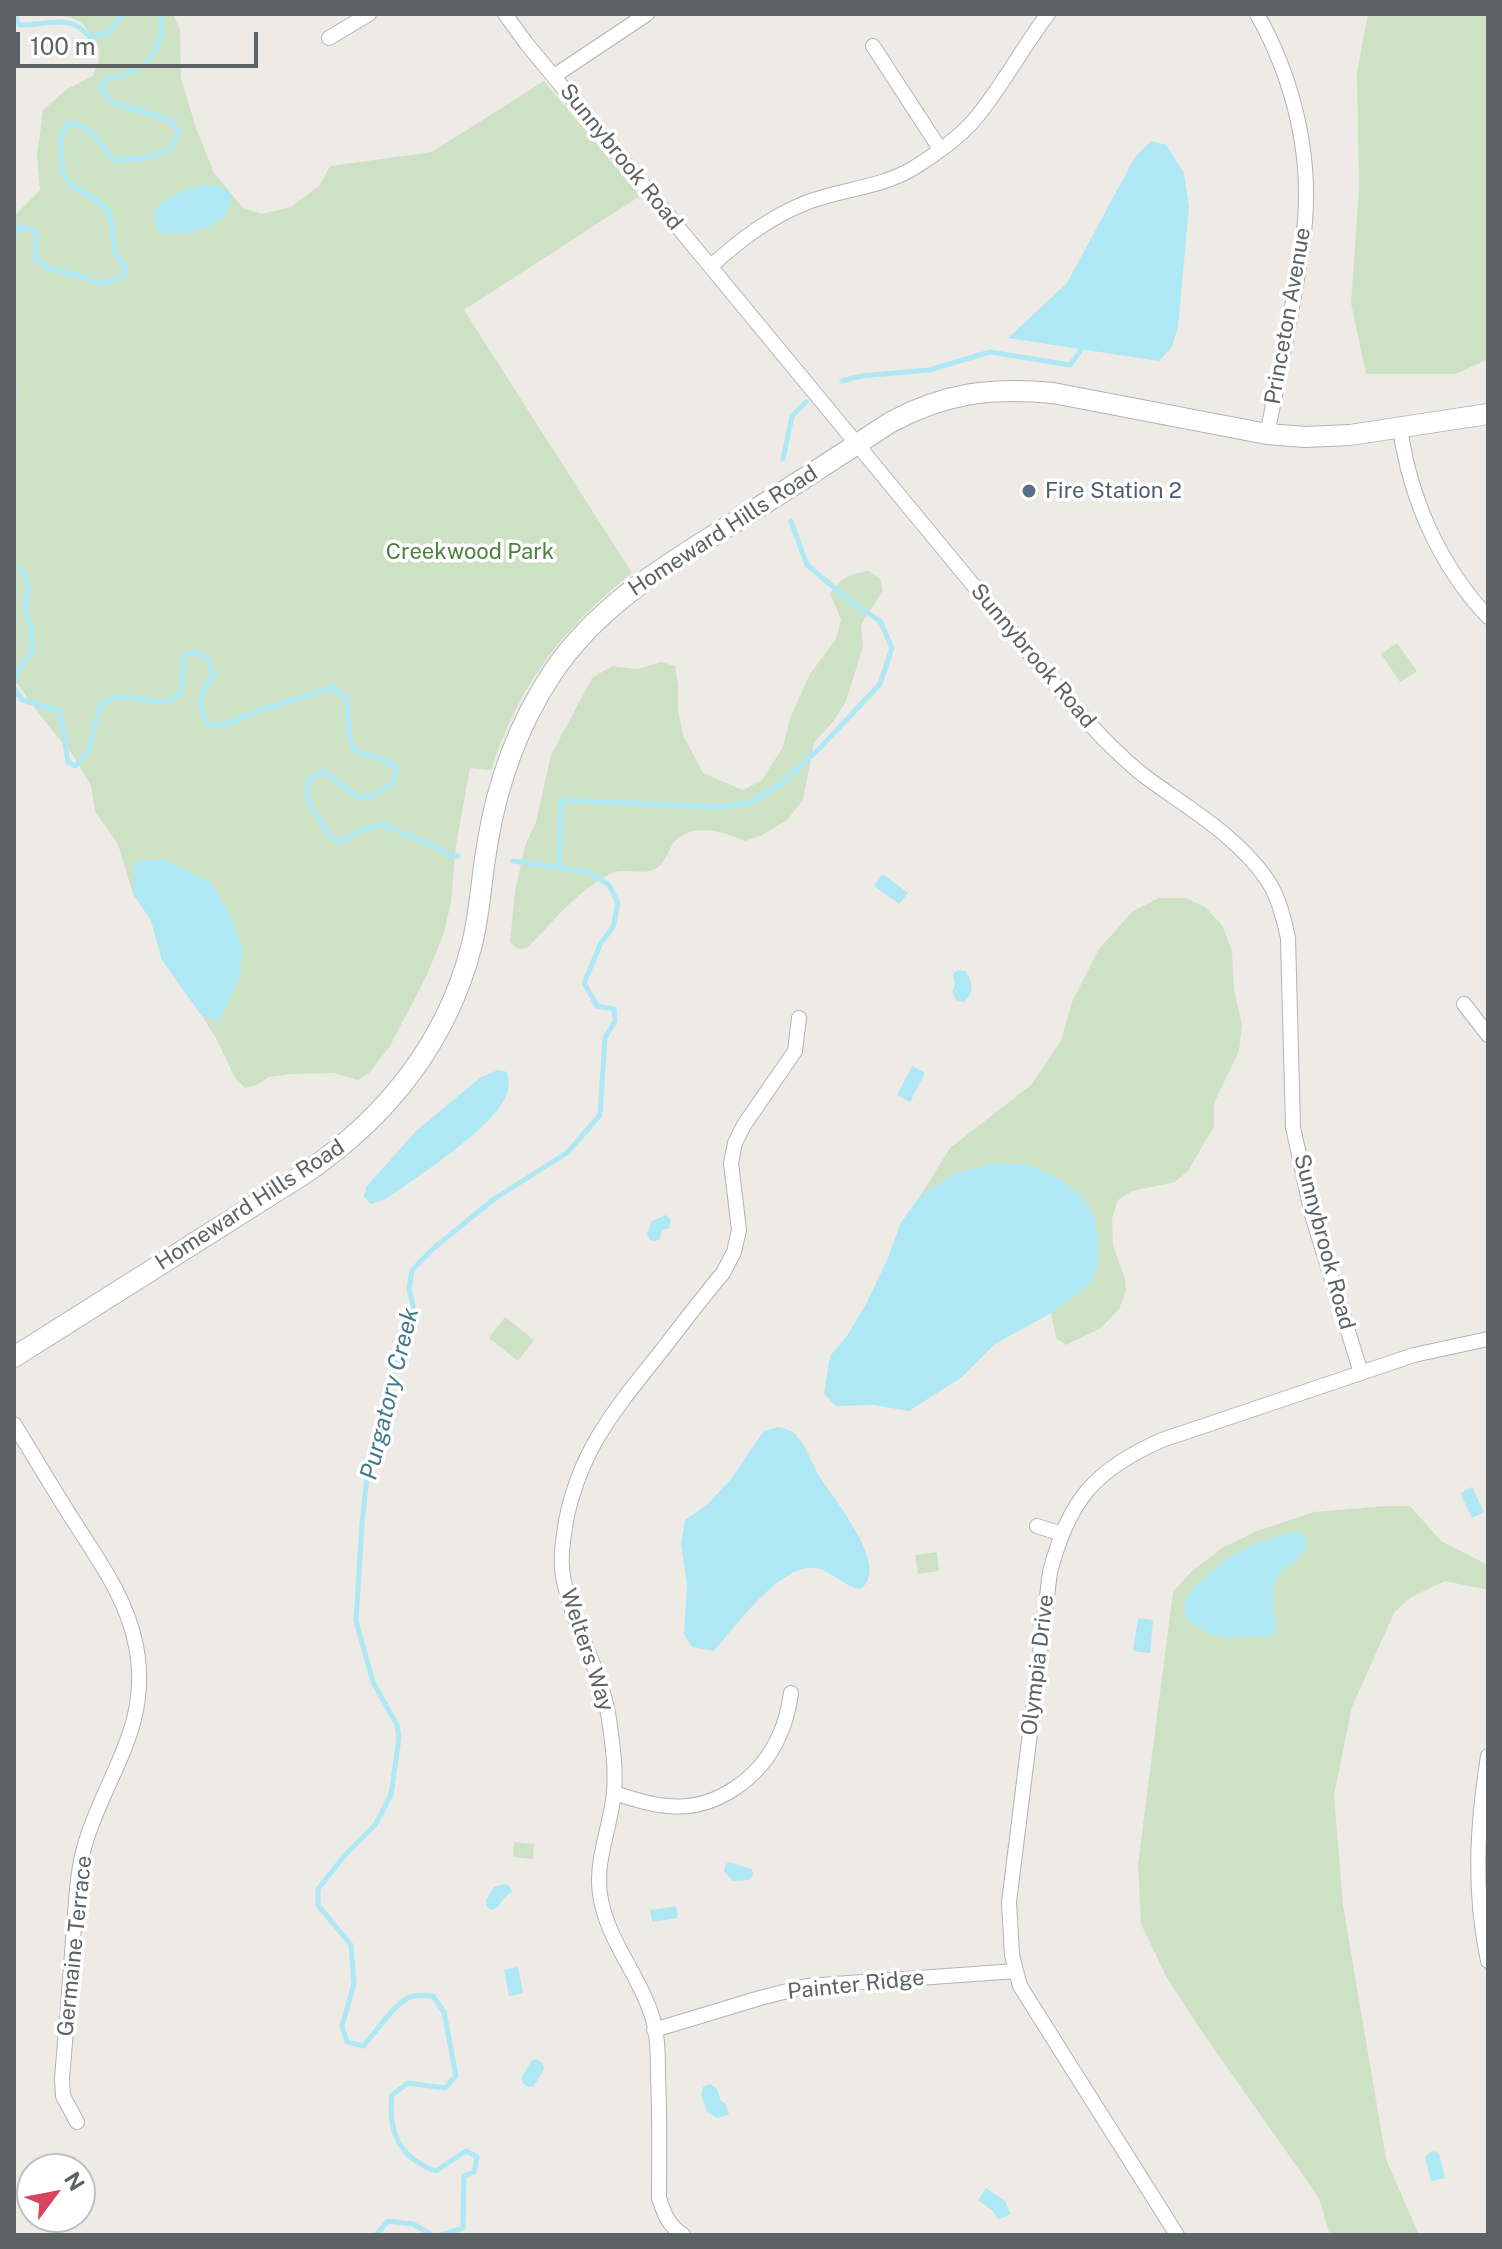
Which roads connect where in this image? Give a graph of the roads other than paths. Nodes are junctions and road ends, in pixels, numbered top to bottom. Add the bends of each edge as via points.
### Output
1 (369, 14) edge
2 (505, 14) edge
3 (647, 14) edge
4 (1048, 14) edge
5 (1257, 14) edge
6 (329, 38) dead end
7 (873, 46) dead end
8 (554, 76) junction
9 (940, 149) junction
10 (711, 266) junction
11 (1488, 414) edge
12 (1400, 428) junction
13 (1267, 434) junction
14 (858, 444) junction
15 (1488, 617) edge
16 (1464, 1004) dead end
17 (799, 1018) dead end
18 (1488, 1035) edge
19 (1488, 1339) edge
20 (14, 1357) edge
21 (1361, 1373) junction
22 (14, 1424) edge
23 (1037, 1526) dead end
24 (1062, 1534) junction
25 (791, 1693) dead end
26 (1488, 1756) edge
27 (614, 1793) junction
28 (1488, 1961) edge
29 (1016, 1971) junction
30 (654, 2030) junction
31 (77, 2122) dead end
32 (683, 2235) edge
33 (1177, 2235) edge

1 - 6 street
2 - 8 street, Sunnybrook Road
3 - 8 street
4 - 9 street via 973,122
5 - 13 street, Princeton Avenue via 1288,85 1305,174 1300,265
7 - 9 street
8 - 10 street, Sunnybrook Road
9 - 10 street via 879,184 778,215
10 - 14 street, Sunnybrook Road
11 - 12 street, Homeward Hills Road
12 - 13 street, Homeward Hills Road via 1350,435
12 - 15 street via 1404,458 1427,525 1446,563
13 - 14 street, Homeward Hills Road via 1017,390 946,398 913,410
14 - 20 street, Homeward Hills Road via 654,573 583,634 553,671 510,752 496,795 471,948 453,1001 421,1060 381,1110 307,1172
14 - 21 street, Sunnybrook Road via 1105,741 1230,839 1270,883 1288,938 1293,1127 1312,1215
16 - 18 street
17 - 27 street, Welters Way via 795,1051 735,1143 731,1163 739,1230 734,1252 597,1436 570,1502 563,1572 610,1722
19 - 21 street, Olympia Drive
21 - 24 street, Olympia Drive via 1135,1452 1087,1491
22 - 31 street, Germaine Terrace via 111,1579 137,1647 136,1719 84,1849 78,1886 62,2078 63,2096
23 - 24 street
24 - 29 street, Olympia Drive via 1050,1572 1009,1902
25 - 27 street via 770,1754 738,1788 694,1805 669,1807
26 - 28 street via 1477,1862
27 - 30 street, Welters Way via 599,1890 603,1912
29 - 30 street, Painter Ridge via 807,1986
29 - 33 street, Olympia Drive via 1020,1986
30 - 32 street, Welters Way via 659,2198 672,2227

